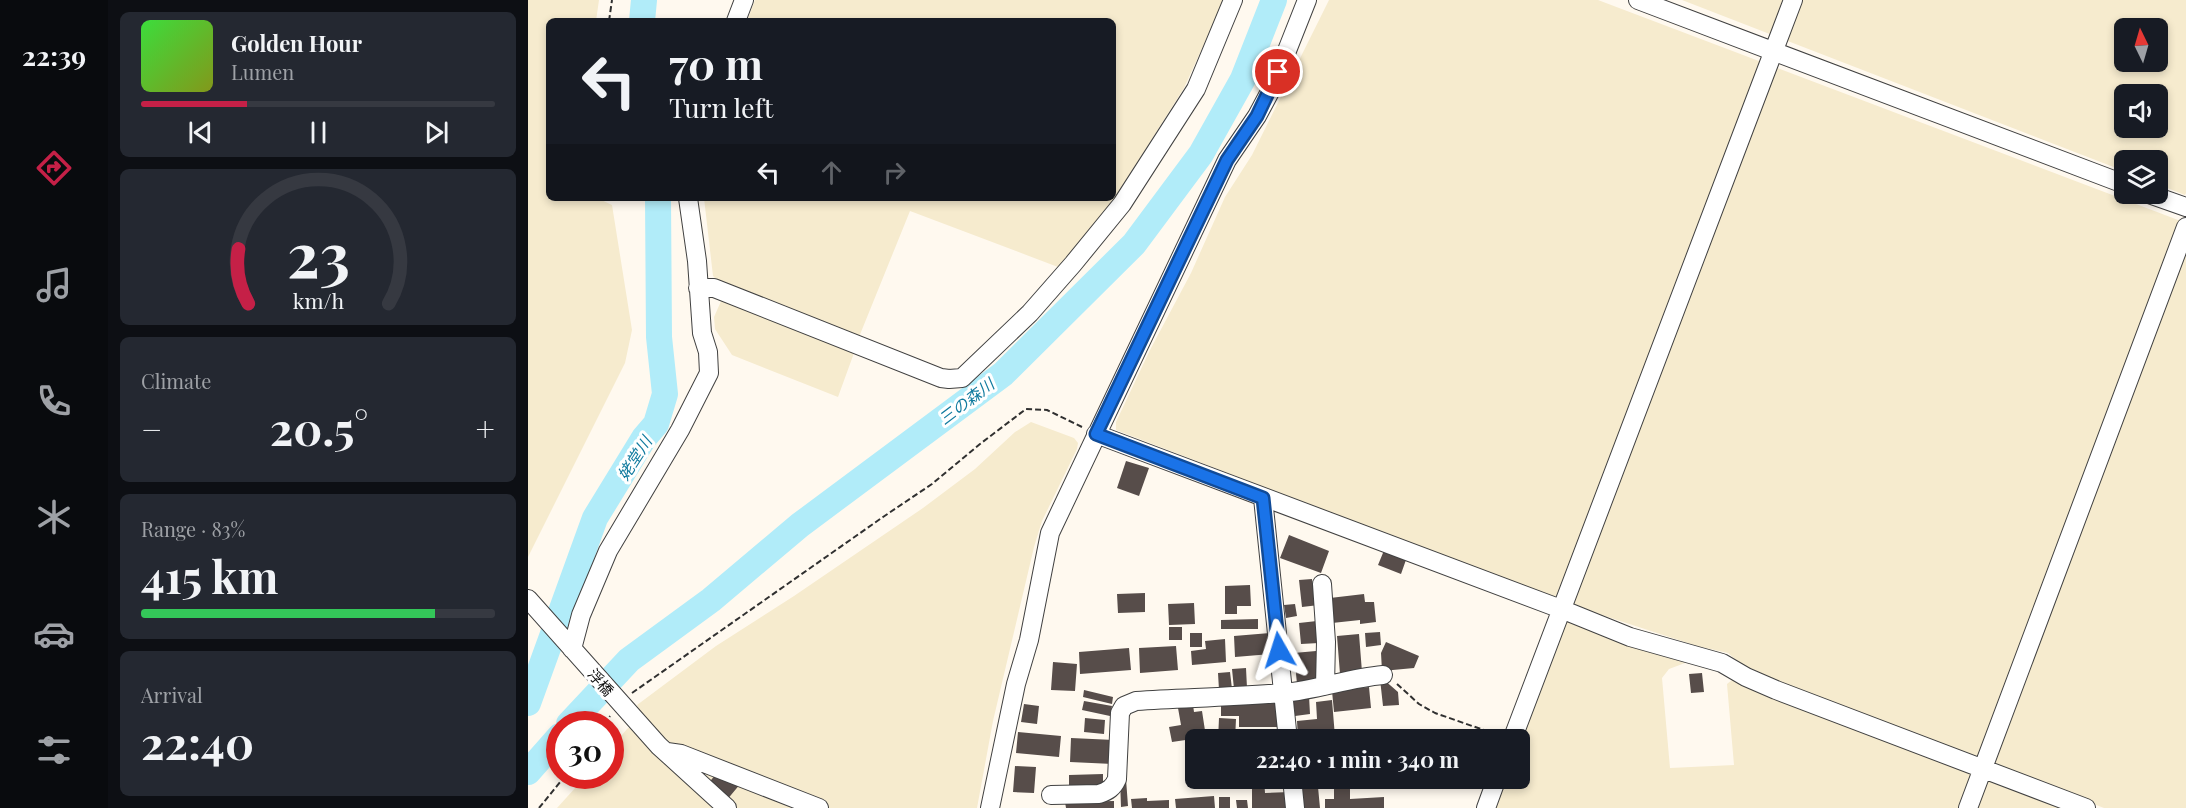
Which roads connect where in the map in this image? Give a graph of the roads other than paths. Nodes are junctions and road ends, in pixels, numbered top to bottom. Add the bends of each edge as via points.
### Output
1 (744, 0) edge
2 (1233, 0) edge
3 (1307, 0) edge
4 (1638, 0) edge
5 (1793, 0) edge
6 (737, 18) edge
7 (1774, 51) junction
8 (2114, 180) edge
9 (688, 201) edge
10 (2168, 201) edge
11 (2186, 207) edge
12 (2186, 227) edge
13 (699, 288) junction
14 (1096, 434) junction
15 (1263, 498) junction
16 (1322, 584) dead end
17 (529, 600) edge
18 (1561, 609) junction
19 (574, 652) junction
20 (1383, 675) road end
21 (1325, 686) junction
22 (1283, 693) junction
23 (1287, 729) edge
24 (1509, 729) edge
25 (666, 752) junction
26 (1982, 769) junction
27 (1293, 789) edge
28 (1493, 789) edge
29 (1051, 795) edge
30 (727, 808) edge
31 (819, 808) edge
32 (990, 808) edge
33 (1295, 808) edge
34 (1486, 808) edge
35 (1968, 808) edge
36 (2086, 808) edge

1 - 6 street
2 - 13 street via 1196,89 1122,204 1030,313 962,378 941,378 714,288
3 - 14 street via 1273,86 1227,160
4 - 7 street
5 - 7 street
7 - 8 street
7 - 18 street
9 - 13 street
10 - 11 street
12 - 26 street
13 - 19 street via 709,372 680,430 608,551 581,615
14 - 15 street
14 - 32 street via 1050,533
15 - 18 street
15 - 22 street
16 - 21 street
17 - 19 street, 浮橋
18 - 24 street
18 - 26 street via 1630,637 1722,663 1776,690
19 - 25 street, 浮橋
20 - 21 street
21 - 22 street
22 - 23 street
22 - 29 street via 1128,703 1120,713 1114,785 1099,794
25 - 30 street, 浮橋
25 - 31 street via 681,754
26 - 35 street
26 - 36 street
27 - 33 street
28 - 34 street

